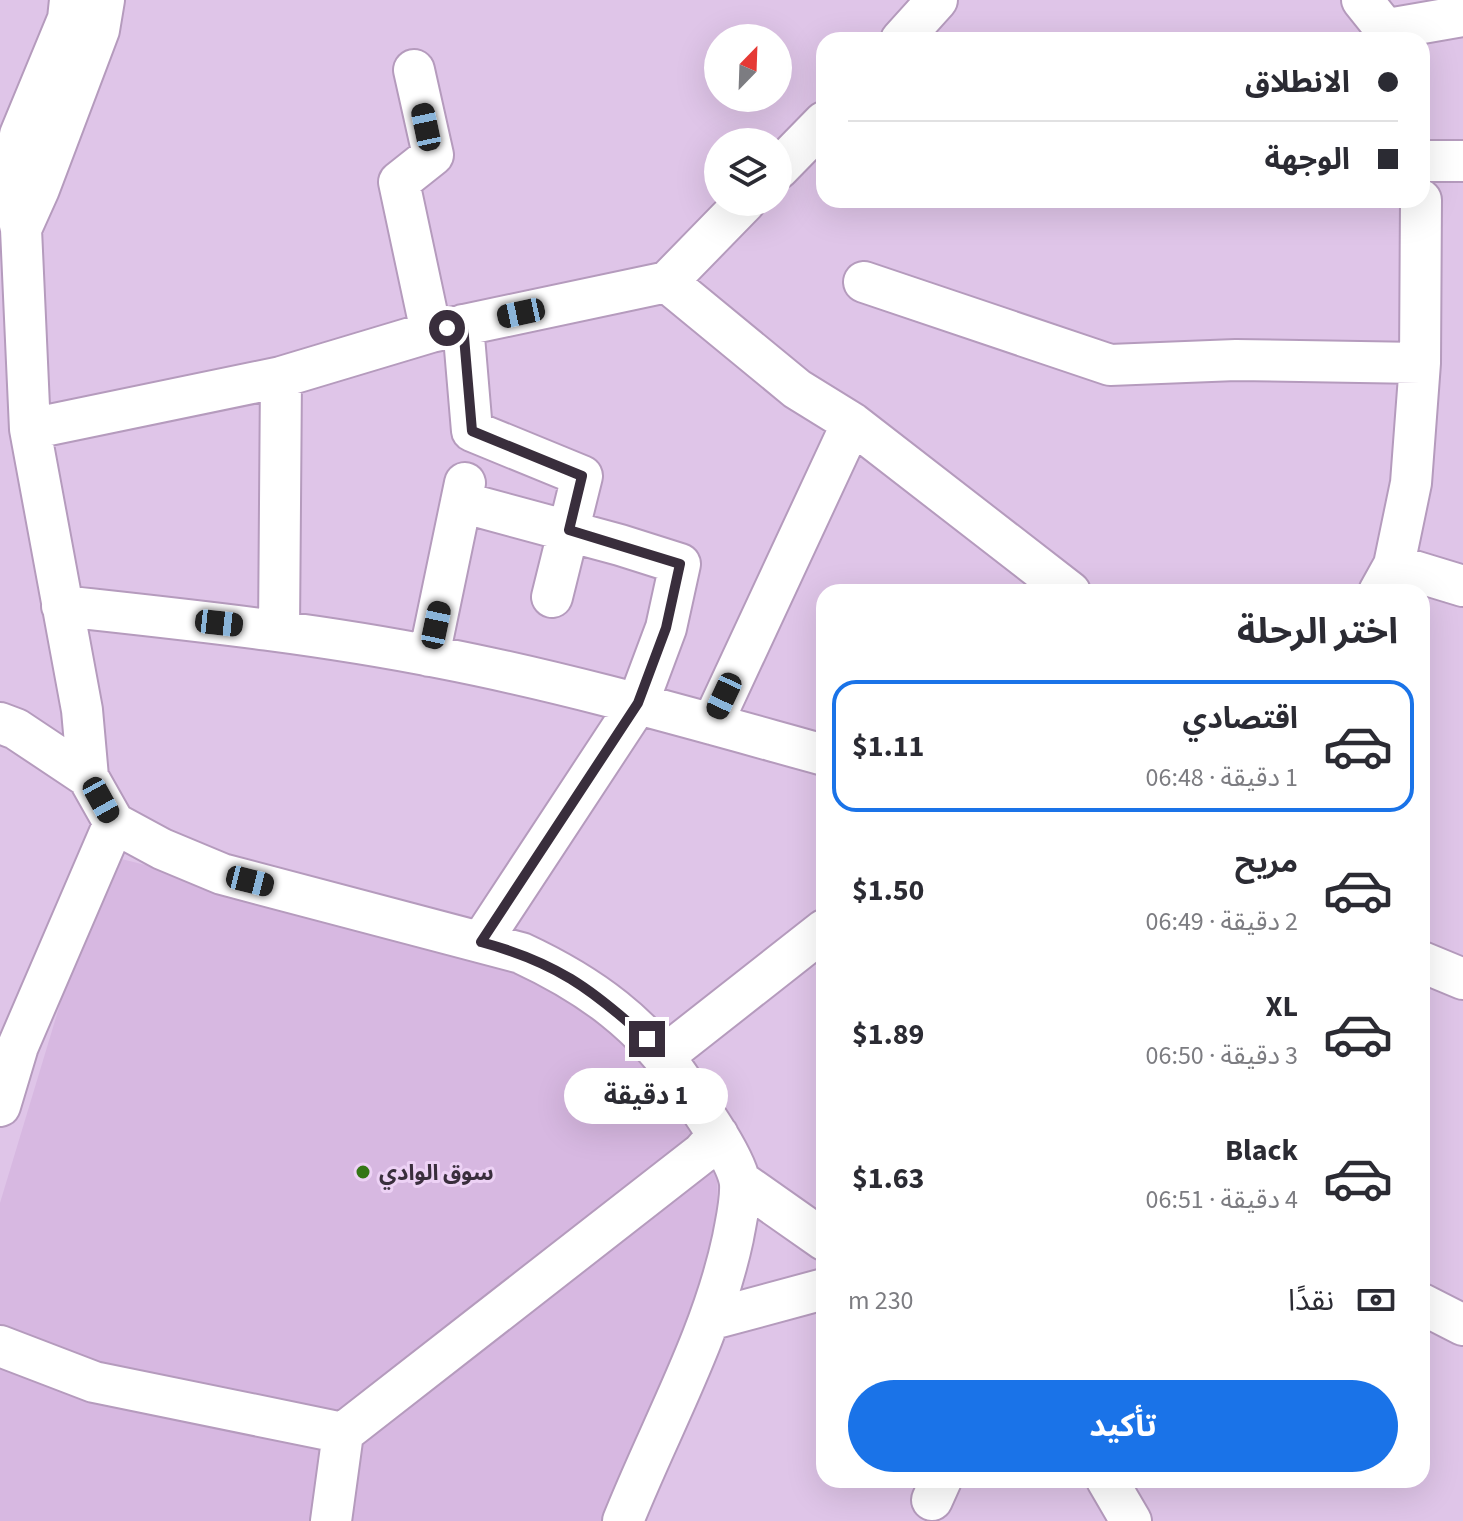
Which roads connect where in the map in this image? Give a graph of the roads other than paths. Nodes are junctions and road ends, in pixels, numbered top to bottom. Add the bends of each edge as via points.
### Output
1 (70, 0) edge
2 (104, 0) edge
3 (937, 0) edge
4 (1463, 16) edge
5 (1381, 23) edge
6 (908, 32) edge
7 (414, 70) dead end
8 (816, 130) edge
9 (792, 155) edge
10 (1430, 161) edge
11 (1463, 161) edge
12 (17, 189) edge
13 (1421, 208) edge
14 (731, 216) edge
15 (667, 282) junction
16 (864, 282) dead end
17 (447, 328) junction
18 (1420, 363) junction
19 (281, 377) junction
20 (852, 423) junction
21 (30, 429) junction
22 (569, 530) junction
23 (1387, 578) edge
24 (1060, 584) edge
25 (1463, 586) edge
26 (552, 597) dead end
27 (62, 606) junction
28 (279, 631) junction
29 (429, 656) junction
30 (638, 703) junction
31 (0, 723) edge
32 (712, 724) junction
33 (816, 753) edge
34 (88, 777) junction
35 (114, 823) junction
36 (816, 936) edge
37 (481, 942) junction
38 (1430, 965) edge
39 (1463, 979) edge
40 (665, 1055) junction
41 (0, 1106) edge
42 (718, 1135) junction
43 (740, 1181) junction
44 (816, 1234) edge
45 (816, 1291) edge
46 (1430, 1308) edge
47 (709, 1320) junction
48 (1463, 1325) edge
49 (0, 1346) edge
50 (343, 1433) junction
51 (1112, 1488) edge
52 (331, 1521) edge
53 (623, 1521) edge
54 (1131, 1521) edge

1 - 12 street via 68,19 20,135
2 - 12 street via 99,30
3 - 6 street
4 - 5 street
7 - 17 street via 433,155 399,182
8 - 9 street
10 - 11 street
12 - 21 street
13 - 18 street
14 - 15 street
15 - 17 street
15 - 20 street via 797,389
16 - 18 street via 1110,365 1236,360
17 - 19 street
17 - 22 street via 472,431 582,476
18 - 23 street via 1411,483
19 - 21 street
19 - 28 street
20 - 24 street
20 - 32 street
21 - 27 street
22 - 26 street
22 - 29 street via 463,492
22 - 30 street via 680,564 666,628
23 - 25 street
27 - 28 street
27 - 34 street via 82,710
28 - 29 street
29 - 30 street
30 - 32 street
30 - 37 street
31 - 34 street
32 - 33 street
34 - 35 street
35 - 37 street via 222,874
35 - 41 street via 18,1046
36 - 40 street
37 - 40 street via 564,973 610,1005
38 - 39 street
40 - 42 street
42 - 43 street
42 - 50 street via 702,1153
43 - 44 street
43 - 47 street via 728,1259
45 - 47 street
46 - 48 street
47 - 53 street
49 - 50 street via 94,1382
50 - 52 street
51 - 54 street

